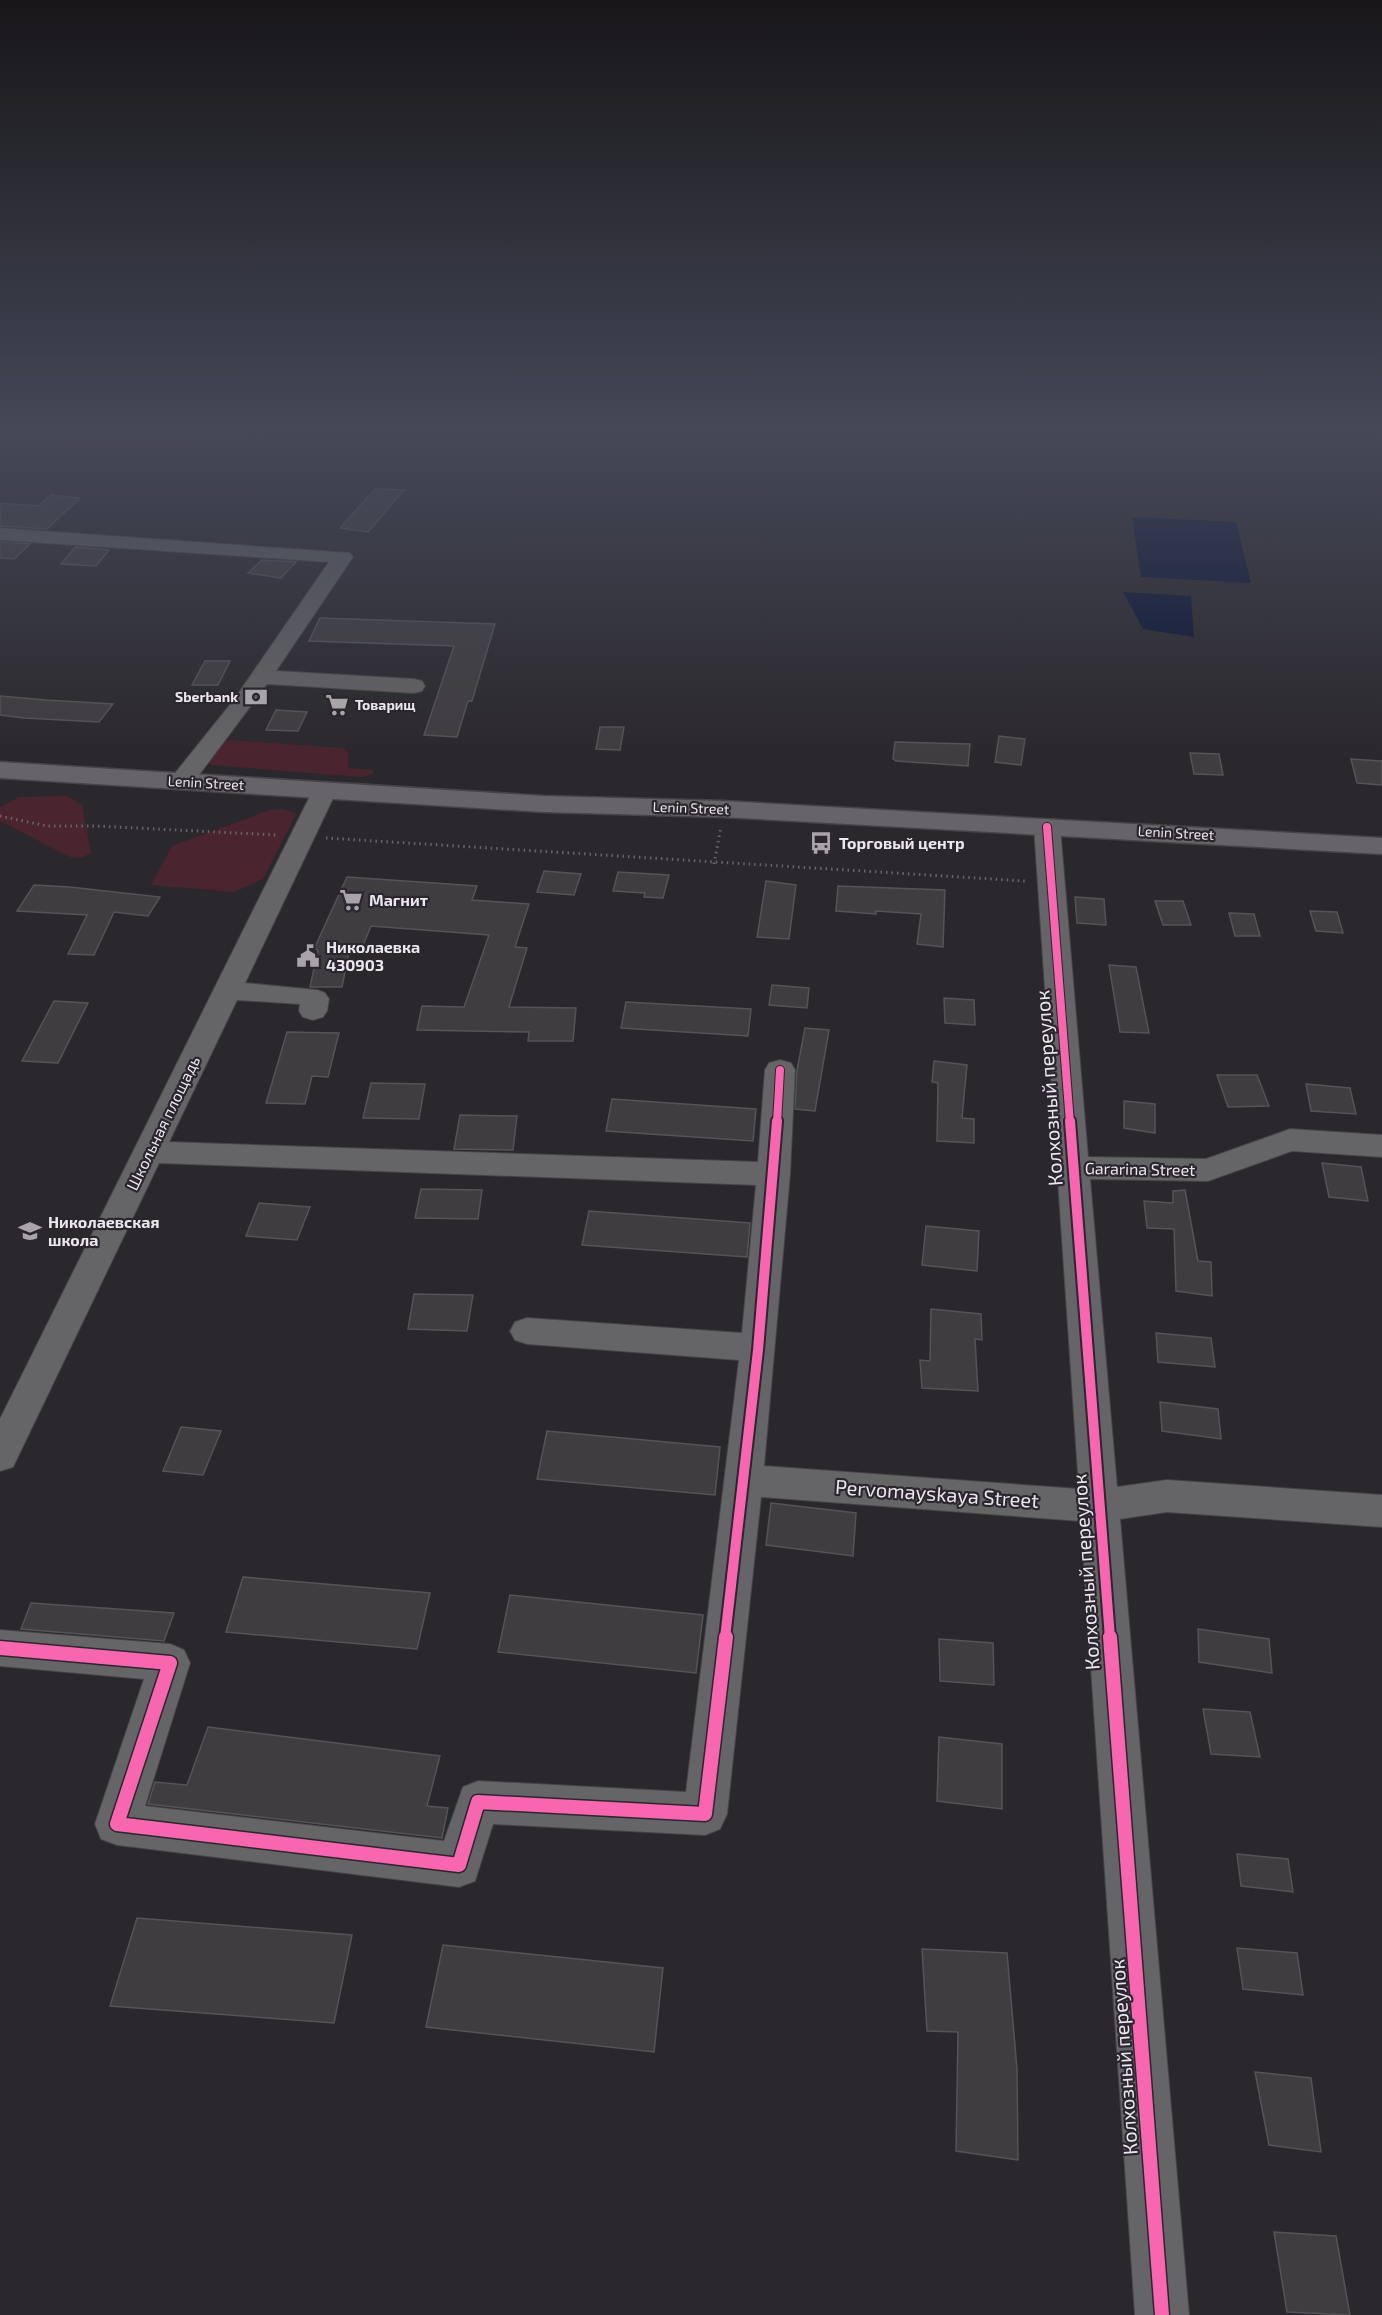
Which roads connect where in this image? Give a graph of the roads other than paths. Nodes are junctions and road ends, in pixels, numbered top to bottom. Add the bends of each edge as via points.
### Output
1 (75, 539) edge
2 (261, 677) junction
3 (414, 686) dead end
4 (0, 770) edge
5 (180, 782) junction
6 (325, 790) junction
7 (1047, 826) junction
8 (1382, 846) edge
9 (228, 991) junction
10 (313, 1011) dead end
11 (780, 1070) dead end
12 (1382, 1146) edge
13 (148, 1152) junction
14 (1073, 1168) junction
15 (774, 1174) junction
16 (527, 1331) dead end
17 (756, 1348) junction
18 (0, 1456) edge
19 (743, 1480) junction
20 (1099, 1506) junction
21 (1382, 1511) edge
22 (0, 1648) edge
23 (1162, 2315) edge

1 - 2 street via 343,557
2 - 3 street
2 - 5 street
4 - 5 main road, Lenin Street
5 - 6 main road, Lenin Street
6 - 7 main road, Lenin Street via 544,804
6 - 9 street, Школьная площадь
7 - 8 main road, Lenin Street
7 - 14 street, Колхозный переулок
9 - 10 street via 307,996 315,999
9 - 13 street, Школьная площадь
11 - 15 street
12 - 14 street, Gararina Street via 1290,1140 1208,1170
13 - 15 street
13 - 18 street, Школьная площадь
14 - 20 street, Колхозный переулок
15 - 17 street
16 - 17 street
17 - 19 street
19 - 20 street, Pervomayskaya Street
19 - 22 street via 705,1814 478,1802 459,1865 117,1824 170,1663
20 - 21 street, Pervomayskaya Street via 1167,1497
20 - 23 street, Колхозный переулок

